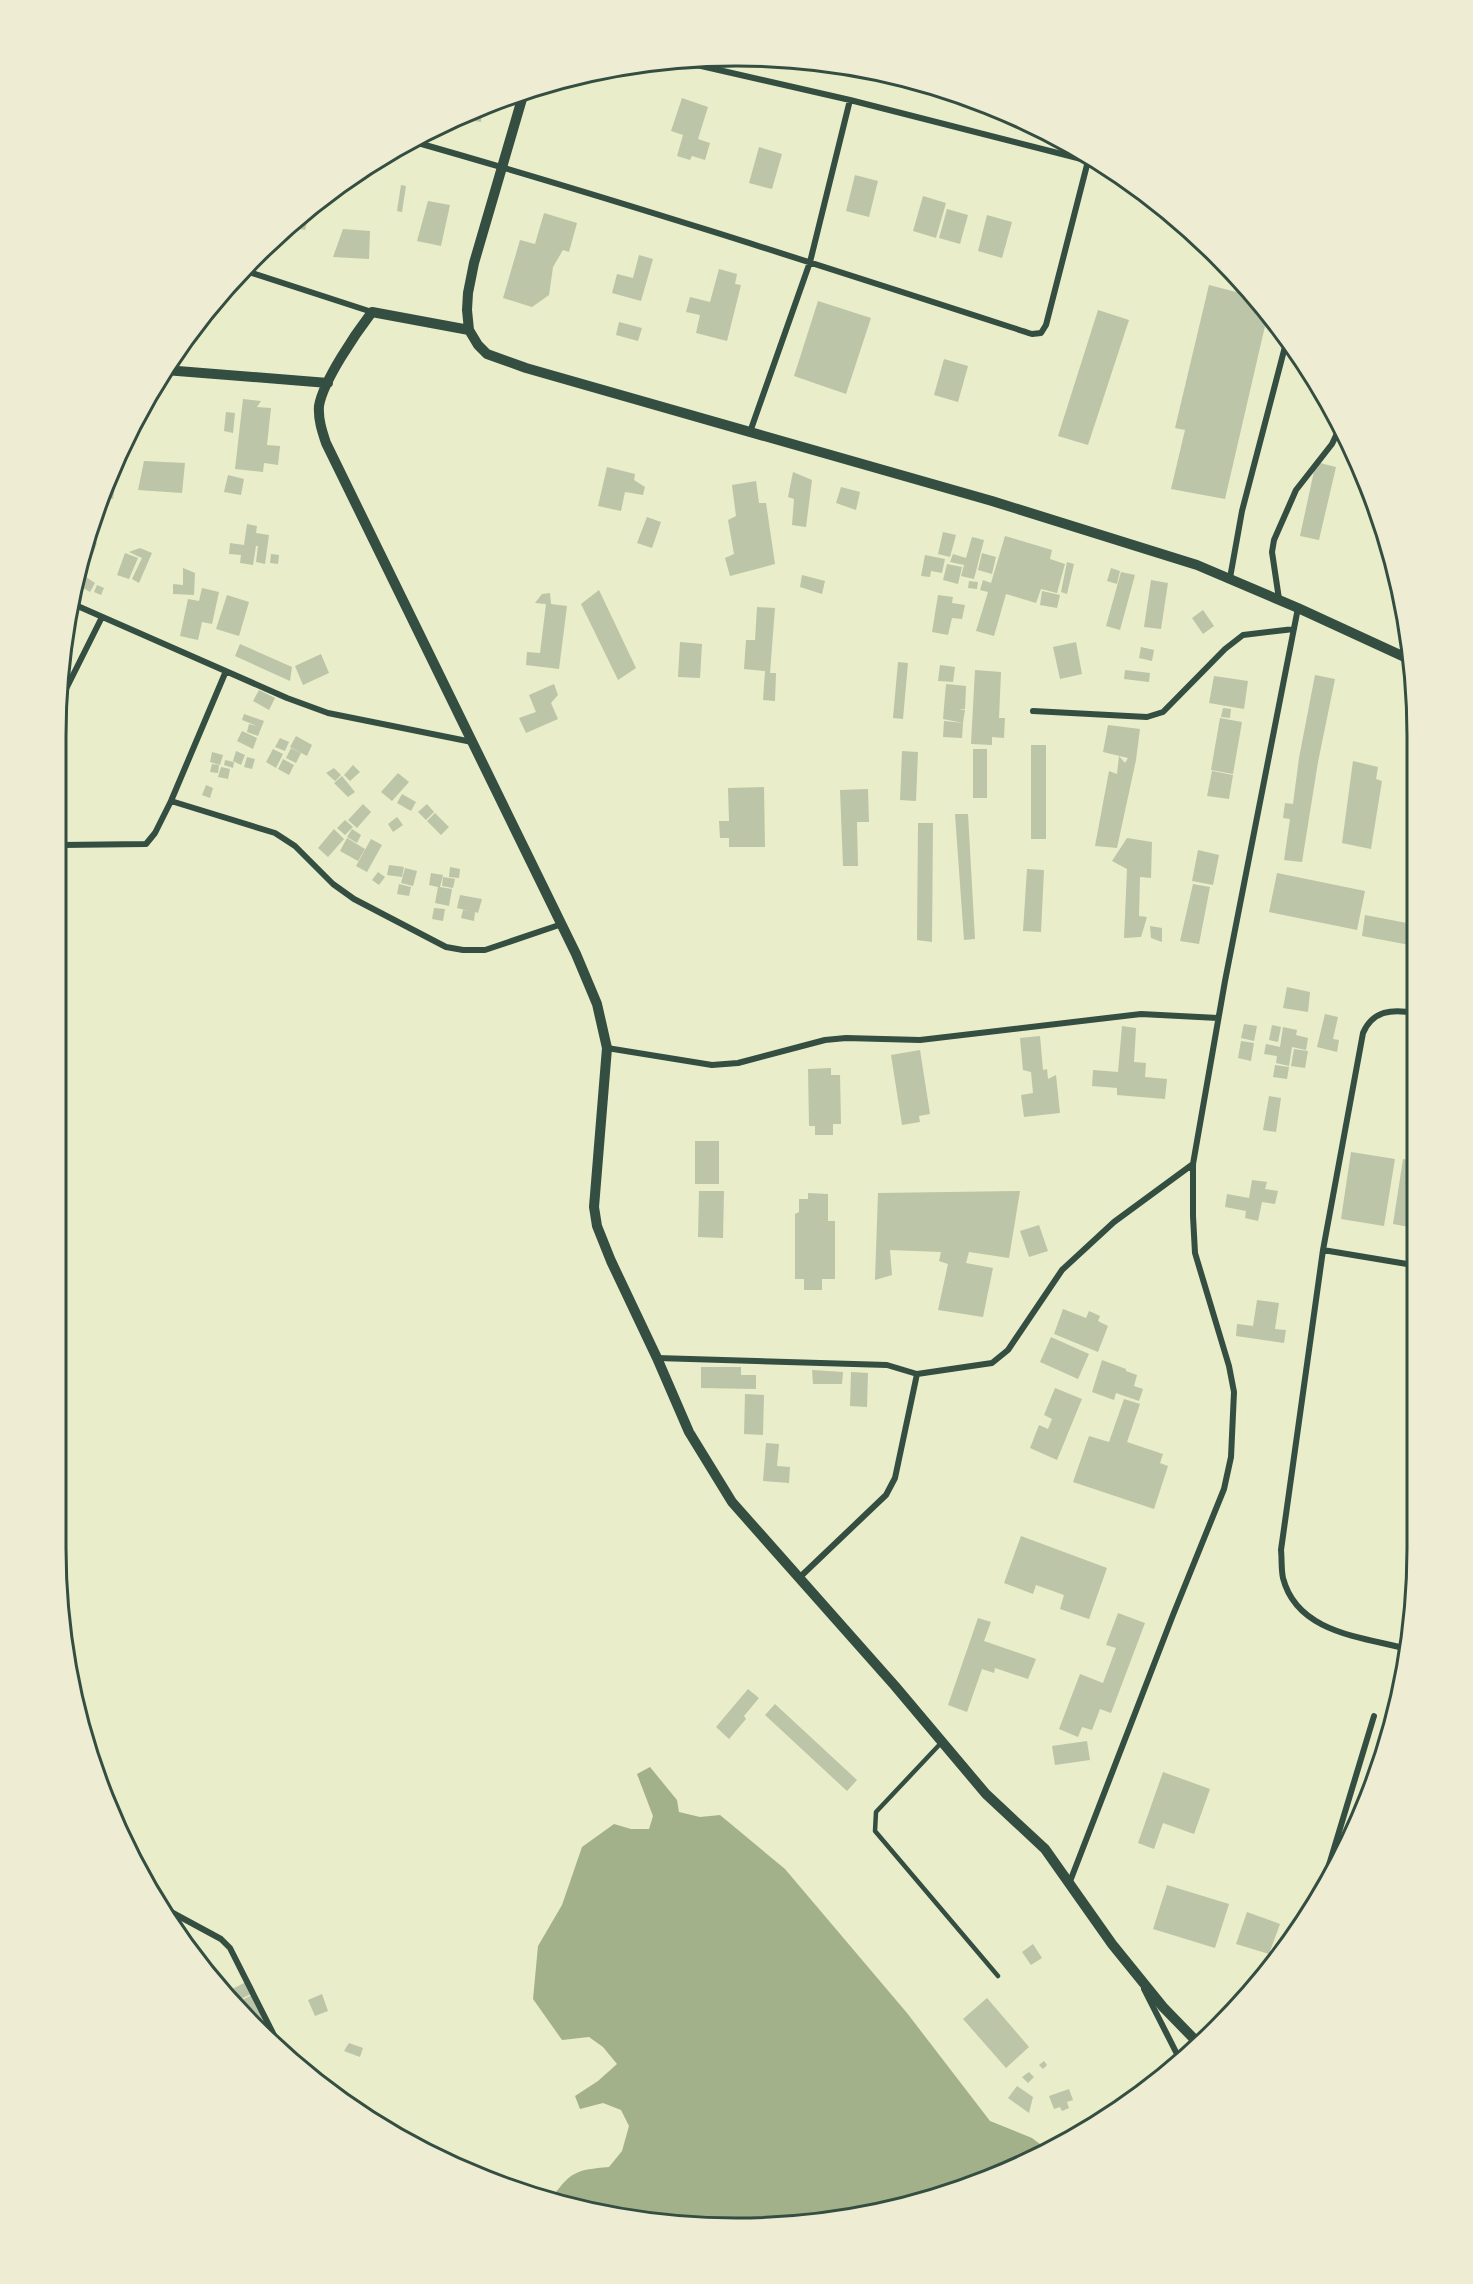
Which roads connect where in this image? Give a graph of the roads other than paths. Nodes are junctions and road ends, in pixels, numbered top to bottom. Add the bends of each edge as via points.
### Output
1 (705, 67) edge
2 (850, 100) junction
3 (521, 102) edge
4 (423, 144) edge
5 (1074, 158) edge
6 (1087, 165) edge
7 (502, 167) junction
8 (810, 262) junction
9 (252, 273) edge
10 (372, 312) junction
11 (469, 330) junction
12 (1284, 350) edge
13 (175, 371) edge
14 (328, 383) junction
15 (750, 432) junction
16 (1336, 436) edge
17 (1230, 578) junction
18 (1279, 600) junction
19 (79, 607) edge
20 (1298, 608) junction
21 (102, 617) junction
22 (1294, 630) junction
23 (1402, 656) edge
24 (226, 671) junction
25 (68, 685) edge
26 (1034, 711) dead end
27 (473, 742) junction
28 (171, 801) junction
29 (66, 845) edge
30 (562, 924) junction
31 (1407, 1011) edge
32 (1218, 1018) junction
33 (607, 1048) junction
34 (1193, 1164) junction
35 (1323, 1250) junction
36 (1407, 1264) edge
37 (657, 1358) junction
38 (917, 1374) junction
39 (799, 1578) junction
40 (1399, 1647) edge
41 (1374, 1716) dead end
42 (941, 1743) junction
43 (1332, 1855) edge
44 (1070, 1884) junction
45 (176, 1914) edge
46 (1135, 1973) junction
47 (998, 1976) dead end
48 (272, 2032) edge
49 (1194, 2038) edge
50 (1177, 2054) edge

1 - 2 street
2 - 5 street
2 - 8 street
3 - 7 street
4 - 7 street
6 - 8 street via 1041,333 1032,334
7 - 8 street
7 - 11 street via 468,293
8 - 15 street
9 - 10 street
10 - 11 street
10 - 14 street via 352,338
11 - 15 street via 487,354 498,359
12 - 17 street via 1242,511
13 - 14 street
14 - 27 street via 319,406 326,443
15 - 17 street via 992,501
16 - 18 street via 1296,490 1274,540
17 - 18 street
18 - 20 street
19 - 21 street
20 - 22 street
20 - 23 street
21 - 24 street
21 - 25 street
22 - 26 street via 1243,635 1163,712 1147,717
22 - 32 street
24 - 27 street via 328,713
24 - 28 street
27 - 30 street
28 - 29 street via 146,844
28 - 30 street via 275,833 354,899 446,947 485,951
30 - 33 street via 597,1004
31 - 35 street via 1381,1013 1368,1021 1363,1033
32 - 33 street via 1141,1014 920,1040 846,1038 738,1063 712,1065
32 - 34 street
33 - 37 street via 594,1207 597,1226
34 - 38 street via 1114,1222 1062,1270 1008,1350 992,1363
34 - 44 street via 1196,1253 1234,1392 1231,1457 1224,1489
35 - 36 street
35 - 40 street via 1281,1550 1283,1578 1293,1601 1308,1618 1327,1628
37 - 38 street via 887,1365
37 - 39 street via 688,1432 732,1502
38 - 39 street via 895,1478 886,1495
39 - 42 street
41 - 43 street
42 - 44 street via 986,1794 1045,1849
42 - 47 lane via 876,1812 875,1831
44 - 46 street
45 - 48 street via 230,1948
46 - 49 street
46 - 50 street

